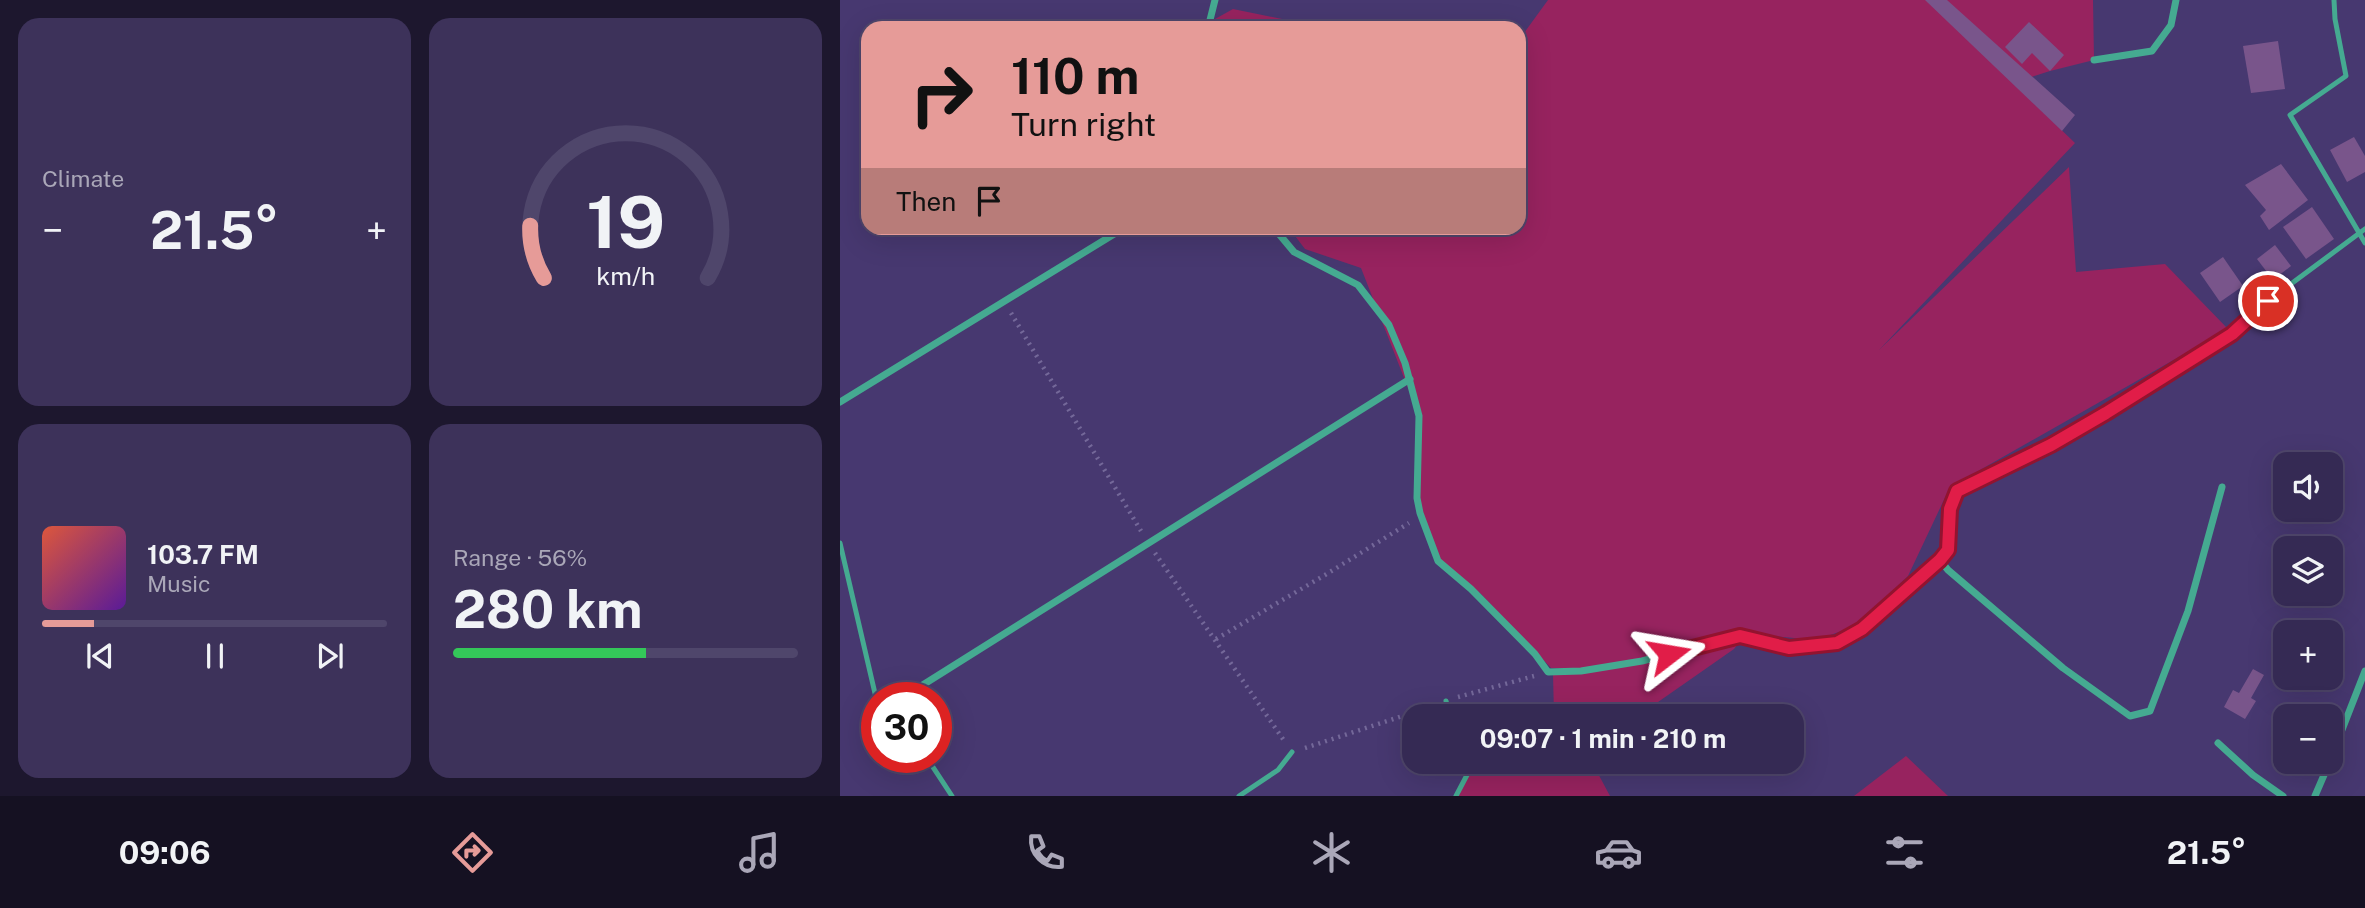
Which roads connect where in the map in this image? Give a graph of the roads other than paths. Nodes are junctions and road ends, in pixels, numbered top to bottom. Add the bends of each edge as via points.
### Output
1 (1215, 0) edge
2 (2176, 0) edge
3 (2334, 0) edge
4 (1210, 21) edge
5 (2094, 61) dead end
6 (2365, 229) edge
7 (2358, 234) junction
8 (1113, 235) edge
9 (1280, 235) edge
10 (2365, 243) edge
11 (1410, 379) junction
12 (840, 402) edge
13 (2222, 487) dead end
14 (840, 543) edge
15 (1940, 560) junction
16 (2365, 671) edge
17 (872, 682) edge
18 (928, 682) edge
19 (1446, 701) road end
20 (1447, 704) edge
21 (2343, 727) edge
22 (2218, 743) dead end
23 (1292, 752) road end
24 (936, 773) edge
25 (1467, 774) edge
26 (2324, 774) edge
27 (951, 796) edge
28 (1239, 796) edge
29 (1456, 796) edge
30 (2283, 796) edge
31 (2315, 796) edge

1 - 4 street
2 - 5 street via 2171,25 2152,51
3 - 7 lane via 2346,76 2290,115
6 - 7 lane
7 - 10 lane
7 - 15 lane via 2232,334 2051,445 1957,491 1950,509 1948,550
8 - 12 street
9 - 11 street via 1294,253 1358,285 1389,325
11 - 15 street via 1419,416 1417,498 1438,561 1471,589 1548,672 1642,661 1740,636 1789,648 1837,643 1862,629
11 - 18 street
13 - 15 street via 2188,611 2150,711 2130,716 2063,668
14 - 17 lane
16 - 21 street
19 - 20 lane
22 - 30 street
23 - 28 lane via 1278,770
24 - 27 lane
25 - 29 lane
26 - 31 street

